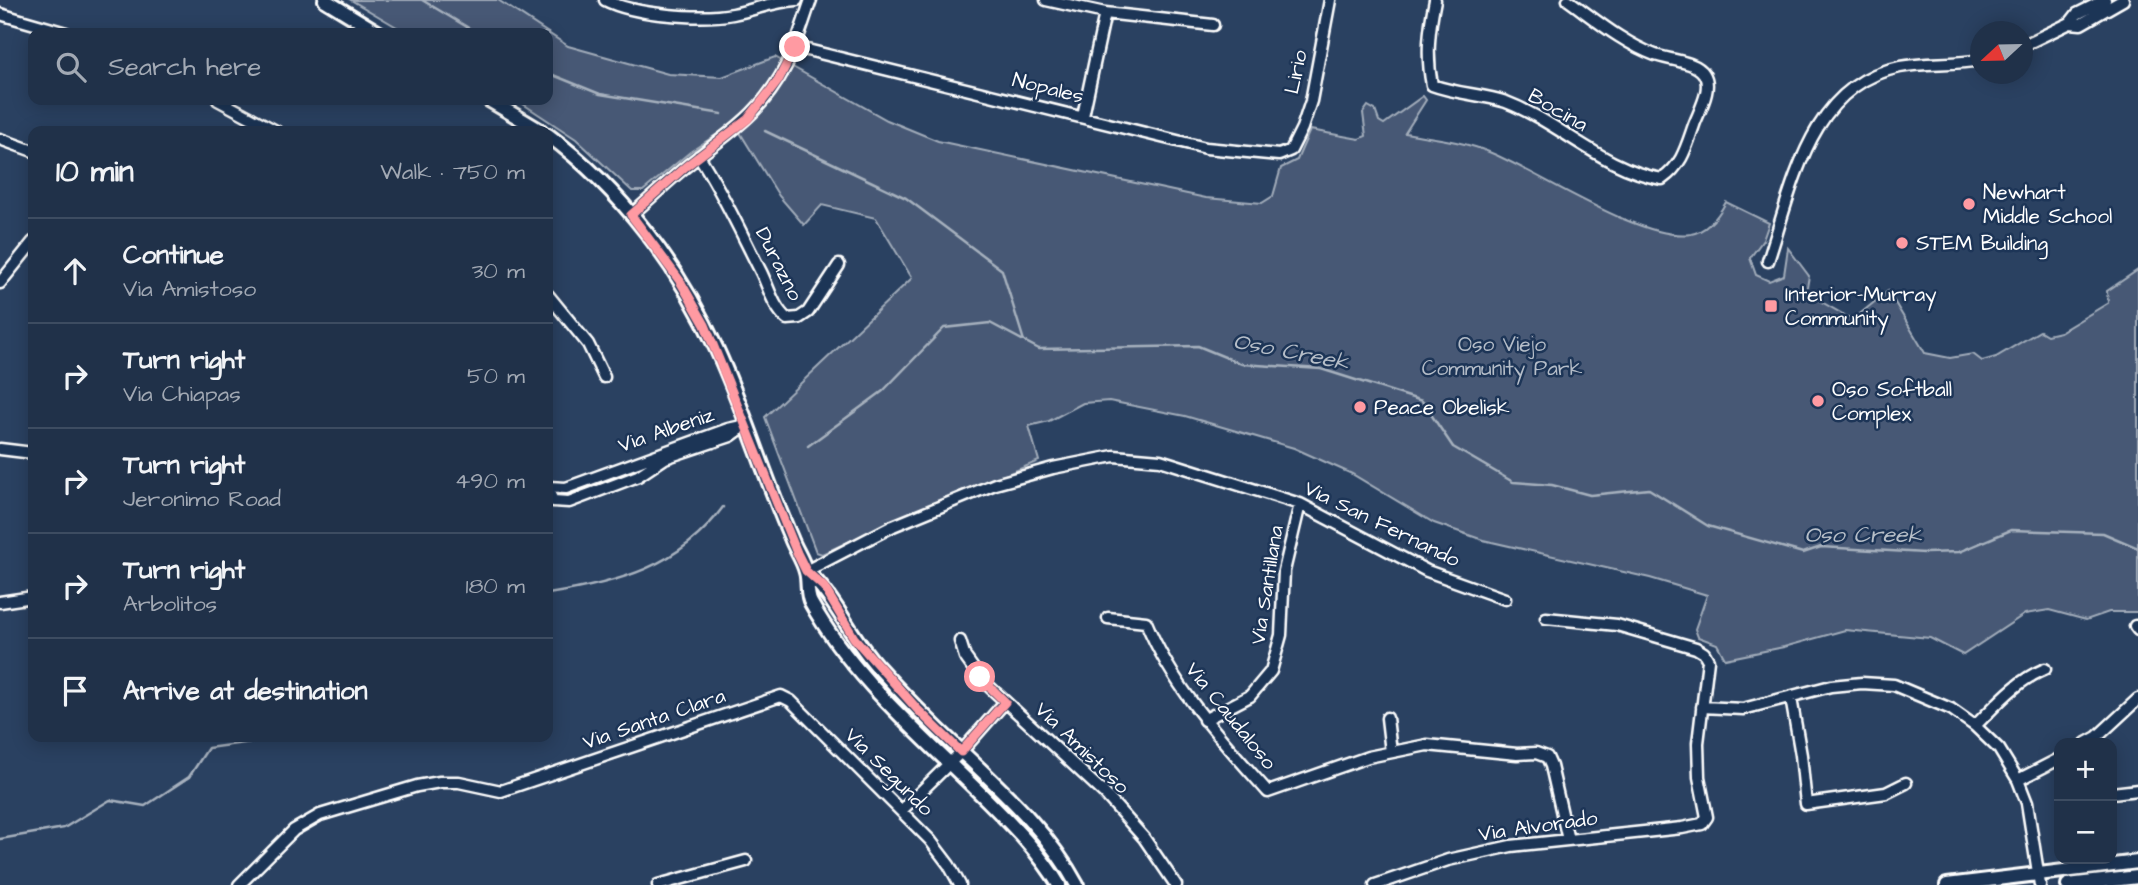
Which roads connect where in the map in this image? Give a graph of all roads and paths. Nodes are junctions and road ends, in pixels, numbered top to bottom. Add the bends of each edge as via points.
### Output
1 (325, 0) edge
2 (605, 0) edge
3 (798, 0) edge
4 (810, 0) edge
5 (1046, 0) edge
6 (1330, 0) edge
7 (1435, 0) edge
8 (1568, 0) edge
9 (2105, 0) edge
10 (2123, 0) edge
11 (1105, 13) junction
12 (0, 14) edge
13 (2070, 23) junction
14 (1213, 25) dead end
15 (49, 28) edge
16 (371, 28) edge
17 (2033, 41) edge
18 (795, 47) junction
19 (1970, 61) edge
20 (227, 105) edge
21 (497, 105) edge
22 (1083, 116) junction
23 (267, 126) edge
24 (533, 126) edge
25 (0, 139) edge
26 (553, 139) edge
27 (28, 149) edge
28 (1291, 150) joint
29 (699, 156) junction
30 (631, 215) junction
31 (28, 248) edge
32 (1768, 261) dead end
33 (839, 265) dead end
34 (0, 282) edge
35 (553, 301) edge
36 (604, 377) dead end
37 (746, 425) junction
38 (0, 449) edge
39 (28, 452) edge
40 (594, 476) junction
41 (553, 489) edge
42 (600, 491) junction
43 (553, 501) edge
44 (1300, 504) junction
45 (806, 571) junction
46 (28, 598) edge
47 (1505, 599) dead end
48 (0, 602) edge
49 (1108, 618) dead end
50 (1546, 618) dead end
51 (960, 641) dead end
52 (2045, 669) dead end
53 (781, 696) joint
54 (1791, 698) junction
55 (2138, 699) edge
56 (1005, 702) junction
57 (1702, 707) junction
58 (1387, 718) dead end
59 (1204, 720) junction
60 (1975, 726) junction
61 (2099, 738) edge
62 (961, 752) junction
63 (1391, 752) junction
64 (949, 762) junction
65 (2054, 762) edge
66 (2018, 780) junction
67 (1906, 783) dead end
68 (2138, 790) edge
69 (2117, 792) edge
70 (901, 811) junction
71 (1568, 840) junction
72 (746, 861) dead end
73 (2138, 862) edge
74 (2138, 877) edge
75 (2039, 879) edge
76 (677, 882) edge
77 (239, 885) edge
78 (658, 885) edge
79 (960, 885) edge
80 (1059, 885) edge
81 (1077, 885) edge
82 (1176, 885) edge
83 (1375, 885) edge
84 (1947, 885) edge
85 (2068, 885) edge

1 - 16 main road
2 - 3 street via 698,17
3 - 4 street
4 - 18 street
5 - 11 street
6 - 28 street, Lirio via 1311,101
7 - 8 street, Bocina via 1428,33 1432,85 1506,102 1611,163 1662,179 1674,171 1685,150 1707,89 1706,77 1699,66 1653,54 1623,40
9 - 13 street
10 - 13 street via 2081,23
11 - 14 street
11 - 22 street
12 - 15 street
13 - 17 street
18 - 22 street, Nopales
18 - 29 street via 778,81 757,108 736,130
19 - 32 street via 1892,69 1858,84 1841,98 1811,138
20 - 23 street
21 - 24 main road
22 - 28 street, Nopales via 1206,148 1279,155
25 - 27 street
26 - 30 main road
29 - 30 street
29 - 33 street, Durazno via 778,311 787,319 808,312
30 - 37 main road via 680,281 705,325
31 - 34 street
35 - 36 street via 589,344
37 - 40 street, Via Albeniz
37 - 42 street, Via Albeniz via 731,436 665,458 638,476
37 - 45 main road
38 - 39 street
40 - 41 street, Via Albeniz
40 - 42 street
42 - 43 street, Via Albeniz via 562,503
44 - 45 street, Via San Fernando via 1160,460 1114,456 995,484 893,526
44 - 47 street, Via San Fernando via 1427,571
44 - 59 street, Via Santillana via 1284,570 1281,635 1270,671 1250,696
45 - 62 main road via 824,587 875,664
45 - 64 main road via 809,600 845,653
46 - 48 street
49 - 59 street, Via Caudaloso via 1146,622 1168,668
50 - 57 street via 1638,630 1696,648 1709,660
51 - 56 street, Via Amistoso via 972,667
52 - 60 street via 2009,691
53 - 70 street, Via Segundo
53 - 77 street, Via Santa Clara via 501,791 440,782 320,815 294,830
54 - 57 street via 1743,709
54 - 60 street via 1831,686 1894,685 1951,709
54 - 67 street via 1806,804 1886,793
55 - 61 street
56 - 62 street
56 - 82 street, Via Amistoso via 1104,793 1144,838
57 - 71 street, Via Alvorado via 1699,778 1707,817 1702,824
58 - 63 street
59 - 63 street, Via Caudaloso via 1268,792
60 - 66 street via 1999,749
62 - 64 street
62 - 81 main road via 1036,825
63 - 71 street via 1427,745 1547,757
64 - 70 street
64 - 80 main road via 1021,835
65 - 66 street
66 - 75 street via 2027,803
68 - 69 street
70 - 79 street, Via Segundo via 930,840
71 - 83 street, Via Alvorado via 1448,859
72 - 76 street
73 - 75 main road
74 - 85 main road
75 - 84 main road
76 - 78 street

